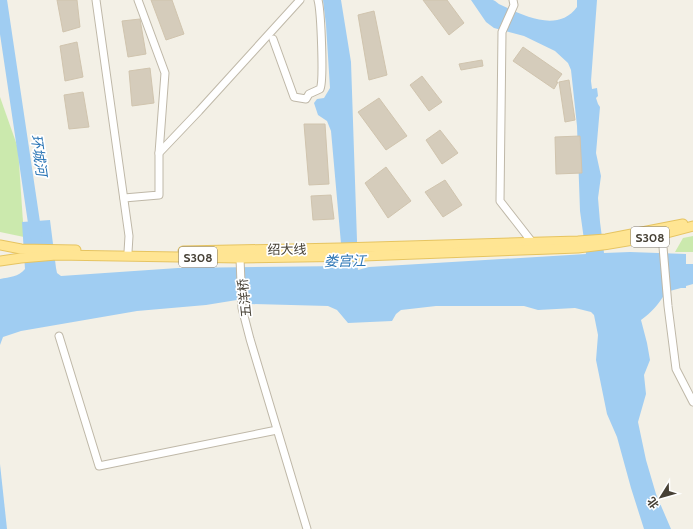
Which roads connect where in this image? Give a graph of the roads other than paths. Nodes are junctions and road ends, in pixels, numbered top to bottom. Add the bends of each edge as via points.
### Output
1 (96, 0) edge
2 (138, 0) edge
3 (300, 0) edge
4 (318, 0) edge
5 (513, 2) edge
6 (273, 39) dead end
7 (158, 153) junction
8 (124, 198) junction
9 (693, 221) edge
10 (693, 226) edge
11 (662, 235) junction
12 (532, 242) junction
13 (606, 242) junction
14 (578, 244) junction
15 (0, 245) edge
16 (56, 252) junction
17 (128, 252) junction
18 (340, 252) junction
19 (363, 252) junction
20 (21, 253) junction
21 (0, 255) edge
22 (240, 258) junction
23 (0, 261) edge
24 (60, 336) dead end
25 (693, 402) edge
26 (277, 430) junction
27 (307, 529) edge

1 - 8 street
2 - 7 street via 165,73
3 - 7 street
4 - 6 street via 322,48 320,89 309,94 306,99 294,97
5 - 12 street via 502,32 500,201
7 - 8 street via 159,196
8 - 17 street via 129,236
9 - 13 main road, 绍大线 / S308
10 - 11 main road, 绍大线 / S308
11 - 13 main road, 绍大线 / S308
11 - 25 street via 676,369
12 - 14 main road, 绍大线 / S308
12 - 19 main road, 绍大线 / S308
13 - 14 main road, 绍大线 / S308
14 - 19 main road, 绍大线 / S308
15 - 20 main road, 绍大线 / S308
16 - 17 main road, 绍大线 / S308
16 - 20 main road, 绍大线 / S308
16 - 22 main road, 绍大线 / S308
17 - 18 main road, 绍大线 / S308
18 - 19 main road, 绍大线 / S308
18 - 22 main road, 绍大线 / S308
20 - 21 main road
20 - 23 main road, S308
22 - 26 street, 五洋桥 via 242,308
24 - 26 street via 99,466
26 - 27 street, 五洋桥

